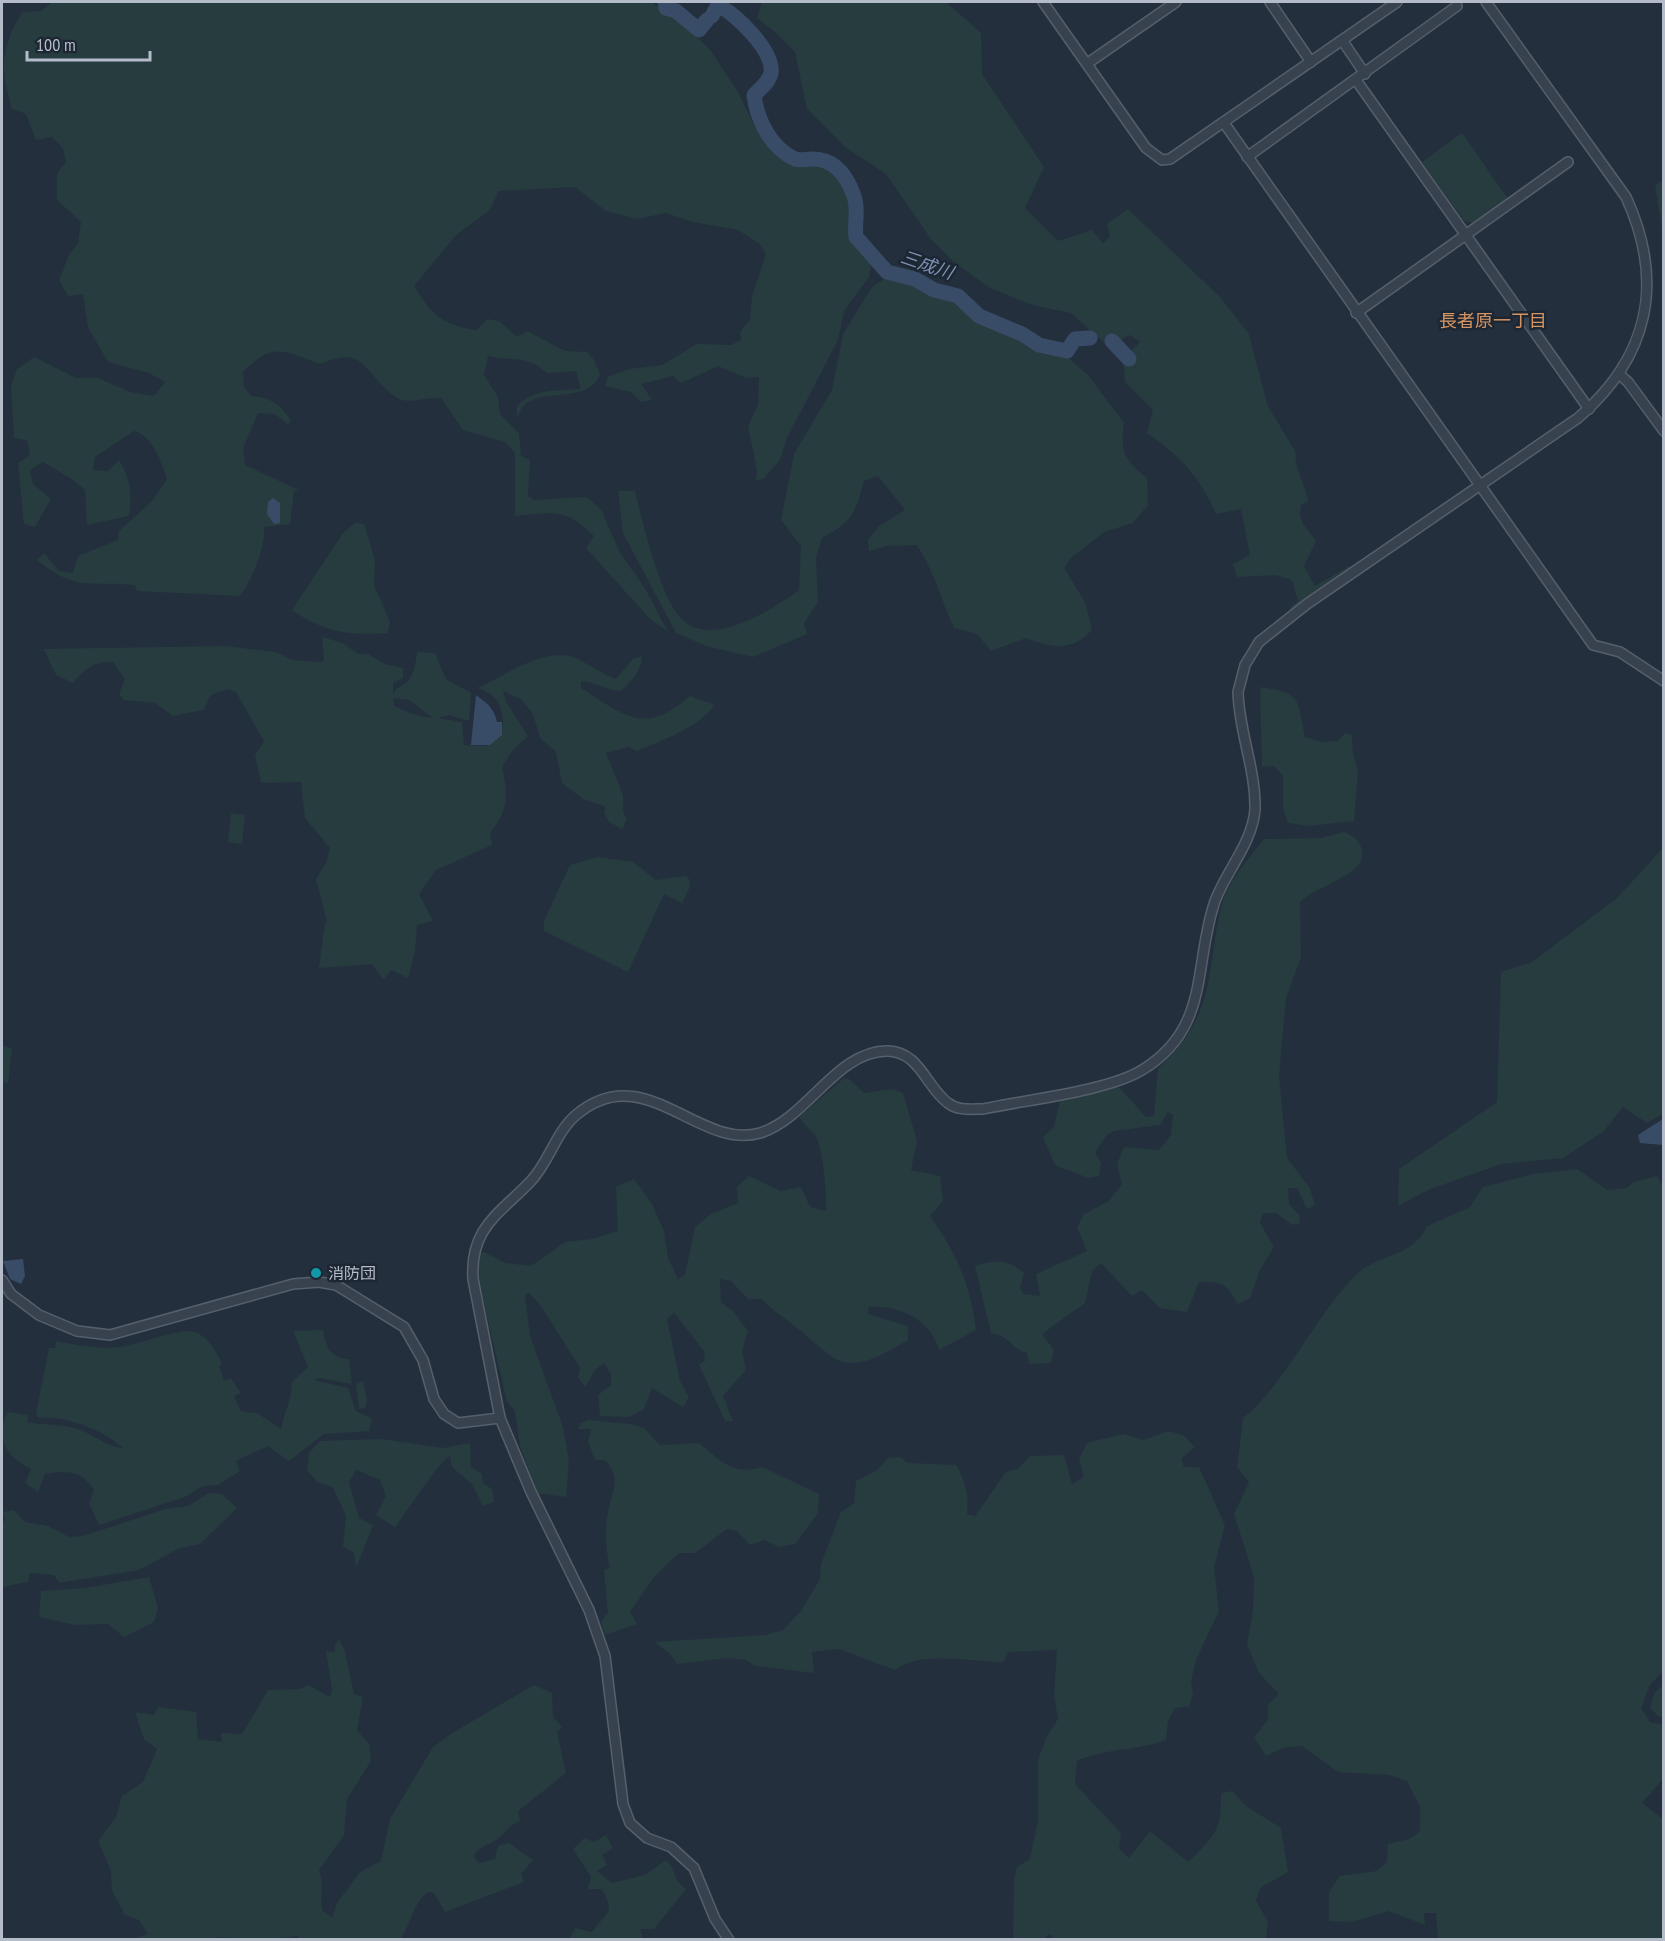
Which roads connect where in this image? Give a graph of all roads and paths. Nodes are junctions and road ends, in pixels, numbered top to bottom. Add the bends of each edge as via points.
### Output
1 (1043, 2) edge
2 (1176, 2) edge
3 (1270, 2) edge
4 (1397, 2) edge
5 (1486, 2) edge
6 (1457, 6) dead end
7 (1342, 40) junction
8 (1311, 62) junction
9 (1088, 63) junction
10 (1365, 74) junction
11 (1356, 80) junction
12 (1224, 123) junction
13 (1247, 157) junction
14 (1568, 162) dead end
15 (1467, 234) junction
16 (1356, 313) junction
17 (1619, 374) junction
18 (1589, 409) junction
19 (1664, 431) edge
20 (1483, 486) junction
21 (1664, 681) edge
22 (2, 1280) edge
23 (500, 1418) junction
24 (729, 1940) edge

1 - 9 street
2 - 9 street
3 - 8 street
4 - 7 street
5 - 17 street via 1626,197 1640,227 1648,293 1634,351
6 - 10 street
7 - 8 street
7 - 10 street
8 - 12 street
9 - 12 street via 1146,148 1162,160 1170,159
10 - 11 street
11 - 13 street
11 - 15 street
12 - 13 street
13 - 16 street
14 - 15 street
15 - 16 street
15 - 18 street
16 - 20 street
17 - 18 street
17 - 19 street
18 - 20 street
20 - 21 street via 1593,645 1620,652
20 - 23 street via 1307,604 1252,651 1238,692 1254,795 1254,820 1215,903 1197,996 1182,1033 1172,1046 1141,1071 1116,1081 966,1110 947,1103 912,1060 894,1052 864,1055 788,1117 757,1134 725,1132 645,1098 620,1096 599,1100 574,1117 537,1175 489,1220 475,1245 473,1279
22 - 23 street via 11,1294 39,1315 77,1332 110,1335 293,1284 336,1285 404,1327 423,1359 434,1399 444,1414 458,1423
23 - 24 street via 531,1492 590,1610 600,1640 611,1691 623,1804 630,1822 647,1838 671,1847 694,1868 715,1919

